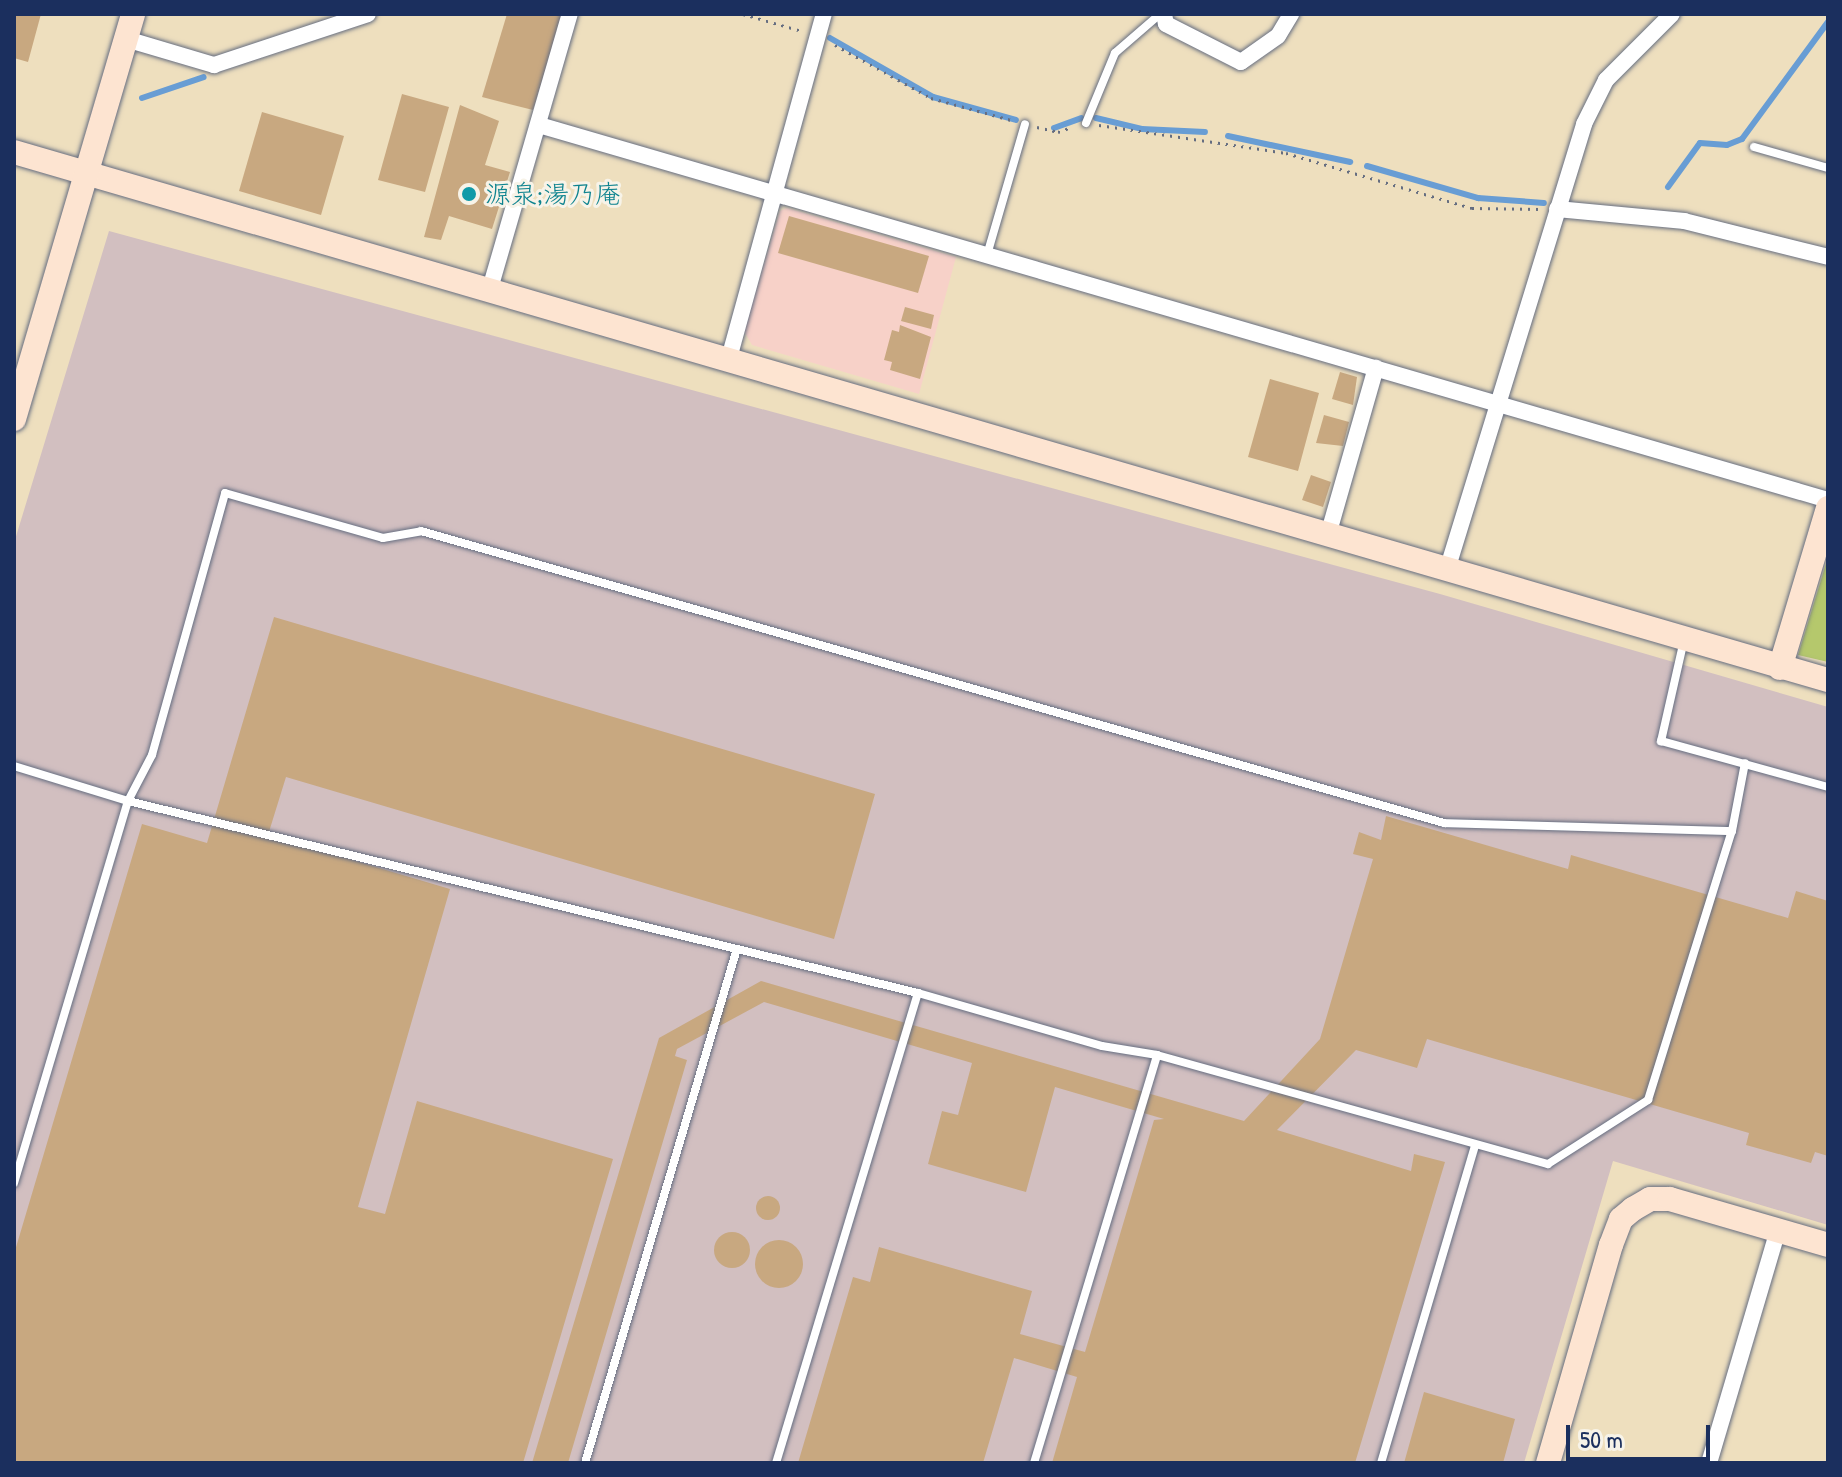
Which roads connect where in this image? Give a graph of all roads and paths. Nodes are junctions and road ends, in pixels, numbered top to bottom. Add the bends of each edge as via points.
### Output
1 (133, 14) edge
2 (368, 14) edge
3 (570, 14) edge
4 (743, 14) edge
5 (824, 14) edge
6 (1162, 14) edge
7 (1291, 14) edge
8 (1672, 14) edge
9 (819, 36) junction
10 (126, 39) junction
11 (1086, 123) junction
12 (1025, 124) junction
13 (539, 125) junction
14 (1754, 147) dead end
15 (14, 152) edge
16 (1828, 168) edge
17 (86, 175) junction
18 (777, 195) junction
19 (1557, 209) junction
20 (987, 256) junction
21 (1828, 257) edge
22 (489, 292) junction
23 (728, 362) junction
24 (1376, 368) junction
25 (1496, 403) junction
26 (14, 419) edge
27 (1828, 500) edge
28 (1828, 508) edge
29 (1328, 535) junction
30 (1447, 570) junction
31 (1684, 640) junction
32 (1780, 668) junction
33 (1828, 680) edge
34 (1745, 763) junction
35 (14, 766) edge
36 (1828, 787) edge
37 (128, 801) junction
38 (1732, 831) junction
39 (736, 952) junction
40 (918, 993) junction
41 (1157, 1055) junction
42 (1475, 1145) junction
43 (14, 1183) edge
44 (1778, 1230) junction
45 (1828, 1245) edge
46 (585, 1463) edge
47 (776, 1463) edge
48 (1034, 1463) edge
49 (1381, 1463) edge
50 (1548, 1463) edge
51 (1709, 1463) edge

1 - 10 street
2 - 10 street via 214,65
3 - 13 street
4 - 9 path
5 - 9 street
6 - 7 street via 1166,24 1241,62 1278,36
6 - 11 lane via 1115,53
8 - 19 street via 1606,80 1584,124
9 - 12 path via 931,98
9 - 18 street
10 - 17 street
11 - 12 path via 1058,132
11 - 19 path via 1286,153 1472,208
12 - 20 lane
13 - 18 street
13 - 22 street
14 - 16 lane
15 - 17 street
17 - 22 street
17 - 26 street
18 - 20 street
18 - 23 street
19 - 21 street via 1684,221
19 - 25 street
20 - 24 street
22 - 23 street
23 - 29 street
24 - 25 street
24 - 29 street
25 - 27 street
25 - 30 street
28 - 32 street
29 - 30 street
30 - 31 street
31 - 32 street
31 - 34 lane via 1661,741
32 - 33 street
34 - 36 lane
34 - 38 lane
35 - 37 lane
37 - 38 lane via 152,755 225,493 383,538 421,531 1444,823
37 - 39 lane
37 - 43 lane
38 - 42 lane via 1648,1100 1548,1164
39 - 40 lane
39 - 46 lane
40 - 41 lane via 1102,1046
40 - 47 lane
41 - 42 lane
41 - 48 lane
42 - 49 lane
44 - 45 street
44 - 50 street via 1670,1199 1650,1199 1621,1219
44 - 51 street

